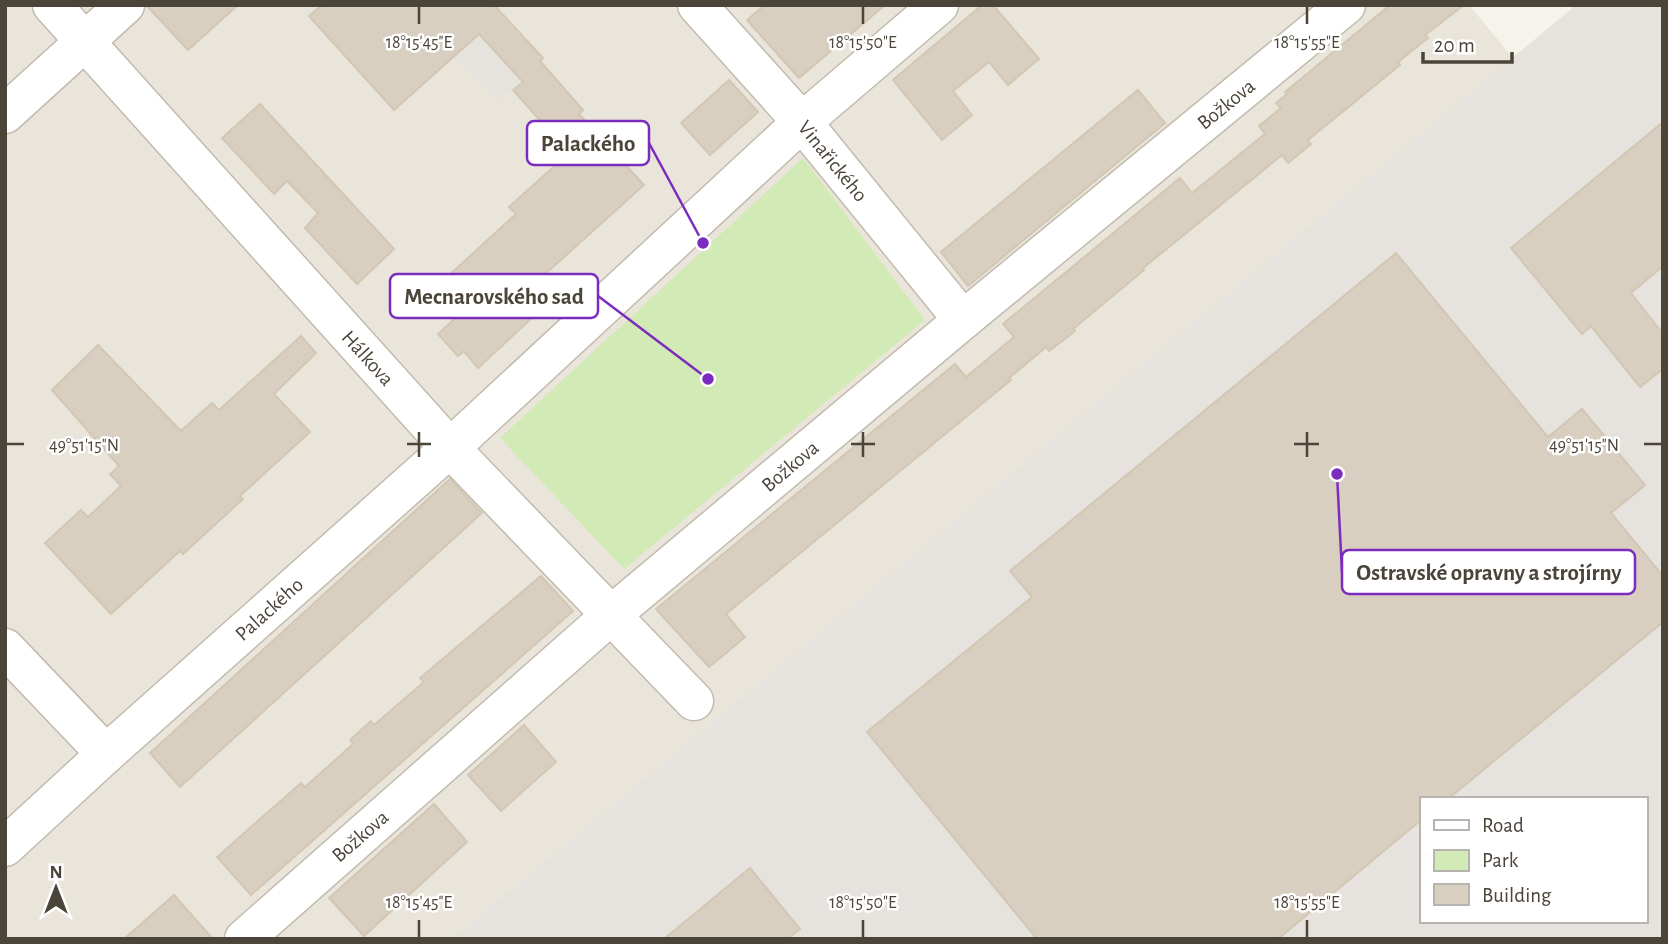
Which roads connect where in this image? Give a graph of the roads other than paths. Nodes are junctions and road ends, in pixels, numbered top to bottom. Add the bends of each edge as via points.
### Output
1 (52, 5) edge
2 (125, 5) edge
3 (697, 5) edge
4 (939, 5) edge
5 (1346, 5) edge
6 (84, 41) junction
7 (5, 114) edge
8 (802, 122) junction
9 (964, 320) junction
10 (450, 448) junction
11 (610, 616) junction
12 (5, 648) edge
13 (694, 701) dead end
14 (106, 754) junction
15 (5, 847) edge
16 (244, 939) edge

1 - 6 street, Hálkova
2 - 6 street
3 - 8 street, Vinařického
4 - 8 street, Palackého
5 - 9 street, Božkova
6 - 7 street
6 - 10 street, Hálkova
8 - 9 street, Vinařického
8 - 10 street, Palackého
9 - 11 street, Božkova
10 - 11 street, Hálkova
10 - 14 street, Palackého
11 - 13 street, Hálkova
11 - 16 street, Božkova
12 - 14 street
14 - 15 street, Palackého

